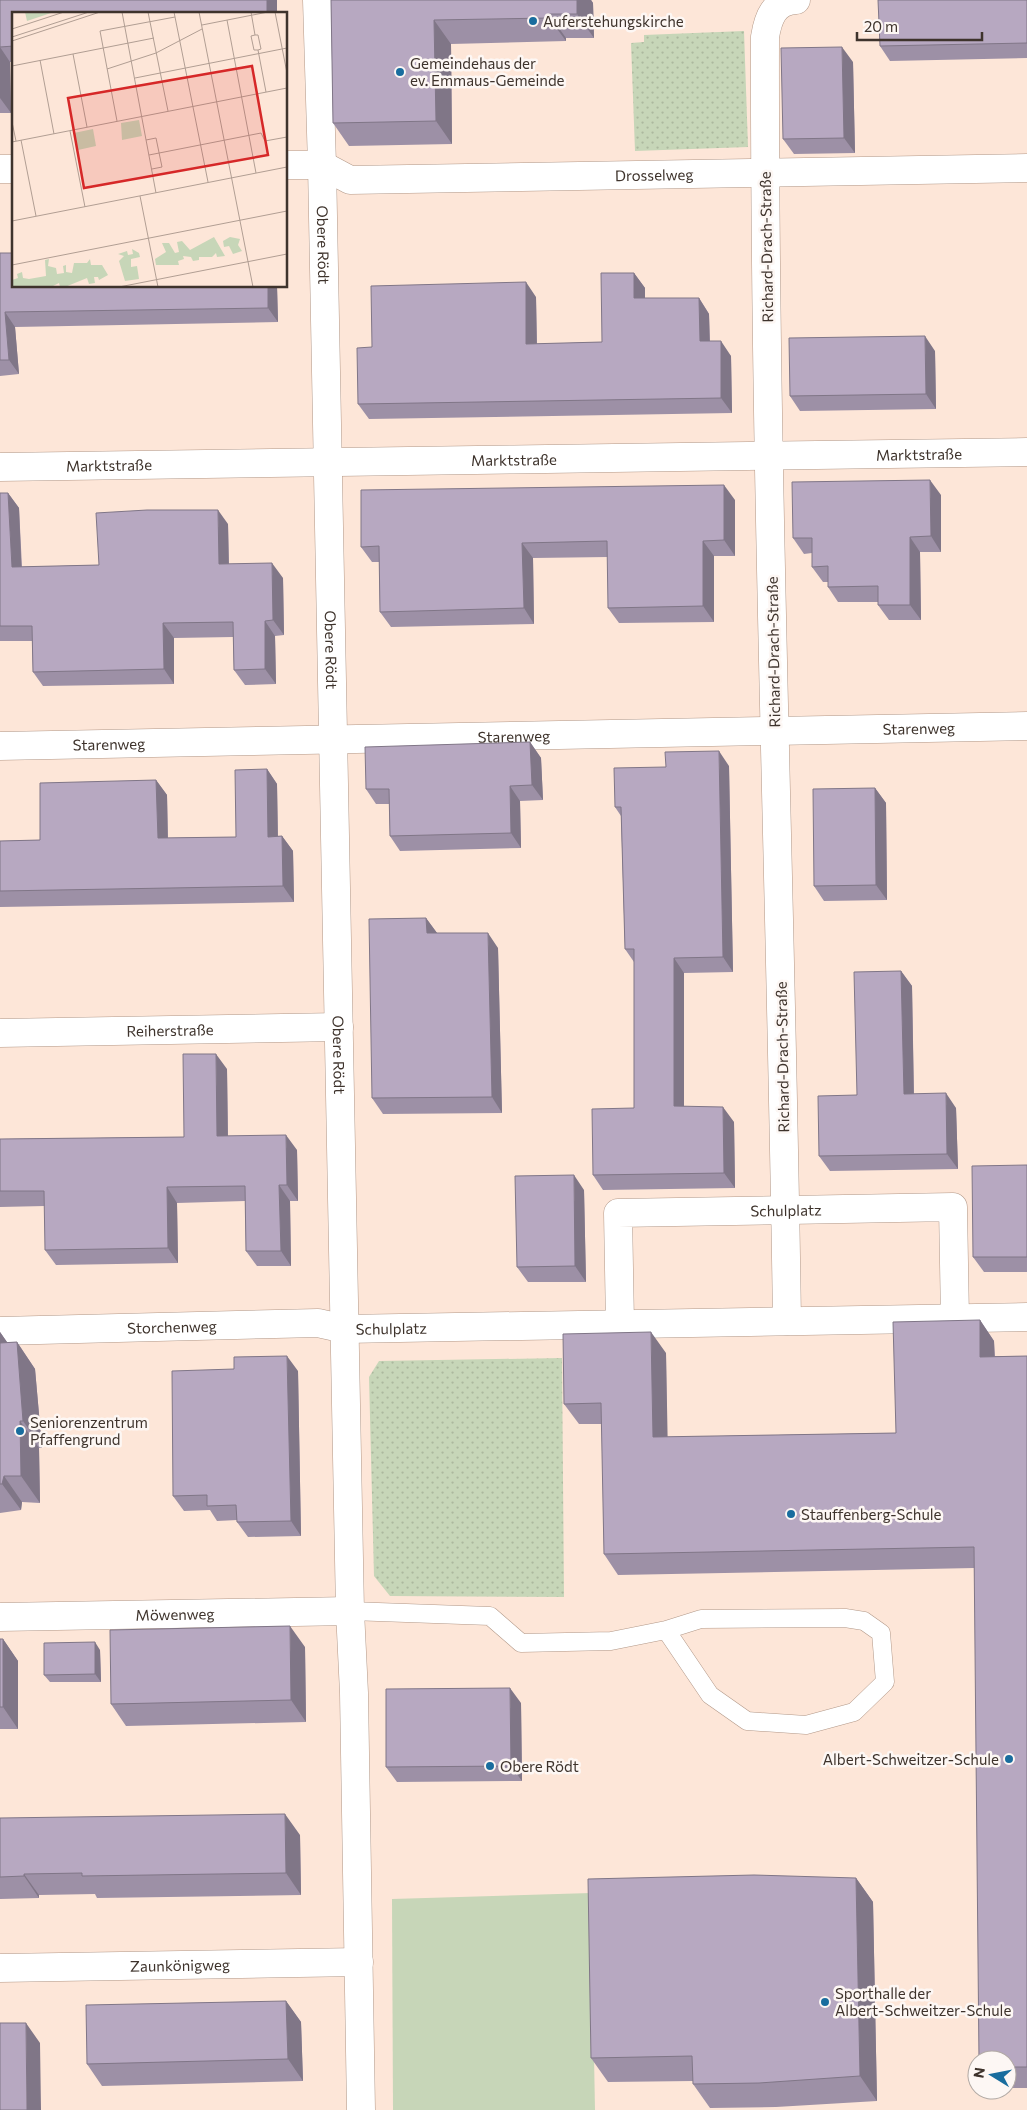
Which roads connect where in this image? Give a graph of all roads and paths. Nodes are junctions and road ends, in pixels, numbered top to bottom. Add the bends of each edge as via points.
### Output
1 (317, 0) edge
2 (796, 0) edge
3 (322, 164) junction
4 (288, 165) edge
5 (1027, 168) edge
6 (764, 173) junction
7 (1027, 452) edge
8 (769, 457) junction
9 (328, 461) junction
10 (0, 467) edge
11 (1027, 726) edge
12 (774, 730) junction
13 (334, 739) junction
14 (0, 746) edge
15 (339, 1027) junction
16 (0, 1033) edge
17 (785, 1210) junction
18 (1027, 1318) edge
19 (955, 1319) junction
20 (787, 1321) junction
21 (620, 1324) junction
22 (345, 1328) junction
23 (0, 1331) edge
24 (350, 1611) junction
25 (0, 1617) edge
26 (666, 1630) junction
27 (359, 1962) junction
28 (0, 1968) edge
29 (361, 2110) edge

1 - 3 street, Obere Rödt
2 - 6 street, Richard-Drach-Straße via 775,8 764,36
3 - 4 street
3 - 6 street, Drosselweg via 350,180
3 - 9 street, Obere Rödt
5 - 6 street, Drosselweg
6 - 8 street, Richard-Drach-Straße
7 - 8 street, Marktstraße
8 - 9 street, Marktstraße
8 - 12 street, Richard-Drach-Straße
9 - 10 street, Marktstraße
9 - 13 street, Obere Rödt
11 - 12 street, Starenweg
12 - 13 street, Starenweg
12 - 17 street, Richard-Drach-Straße
13 - 14 street, Starenweg
13 - 15 street, Obere Rödt
15 - 16 street, Reiherstraße
15 - 22 street, Obere Rödt
17 - 19 street, Schulplatz via 953,1207
17 - 20 street, Richard-Drach-Straße
17 - 21 street, Schulplatz via 618,1213
18 - 19 street, Schulplatz
19 - 20 street, Schulplatz
20 - 21 street, Schulplatz
21 - 22 street, Schulplatz
22 - 23 street, Storchenweg via 318,1323
22 - 24 street, Obere Rödt
24 - 25 street, Möwenweg
24 - 26 lane via 490,1616 520,1644 611,1641
24 - 27 street, Obere Rödt
26 - 26 lane via 701,1619 845,1618 864,1621 881,1633 885,1682 854,1712 806,1725 747,1721 710,1695
27 - 28 street, Zaunkönigweg
27 - 29 street, Obere Rödt

